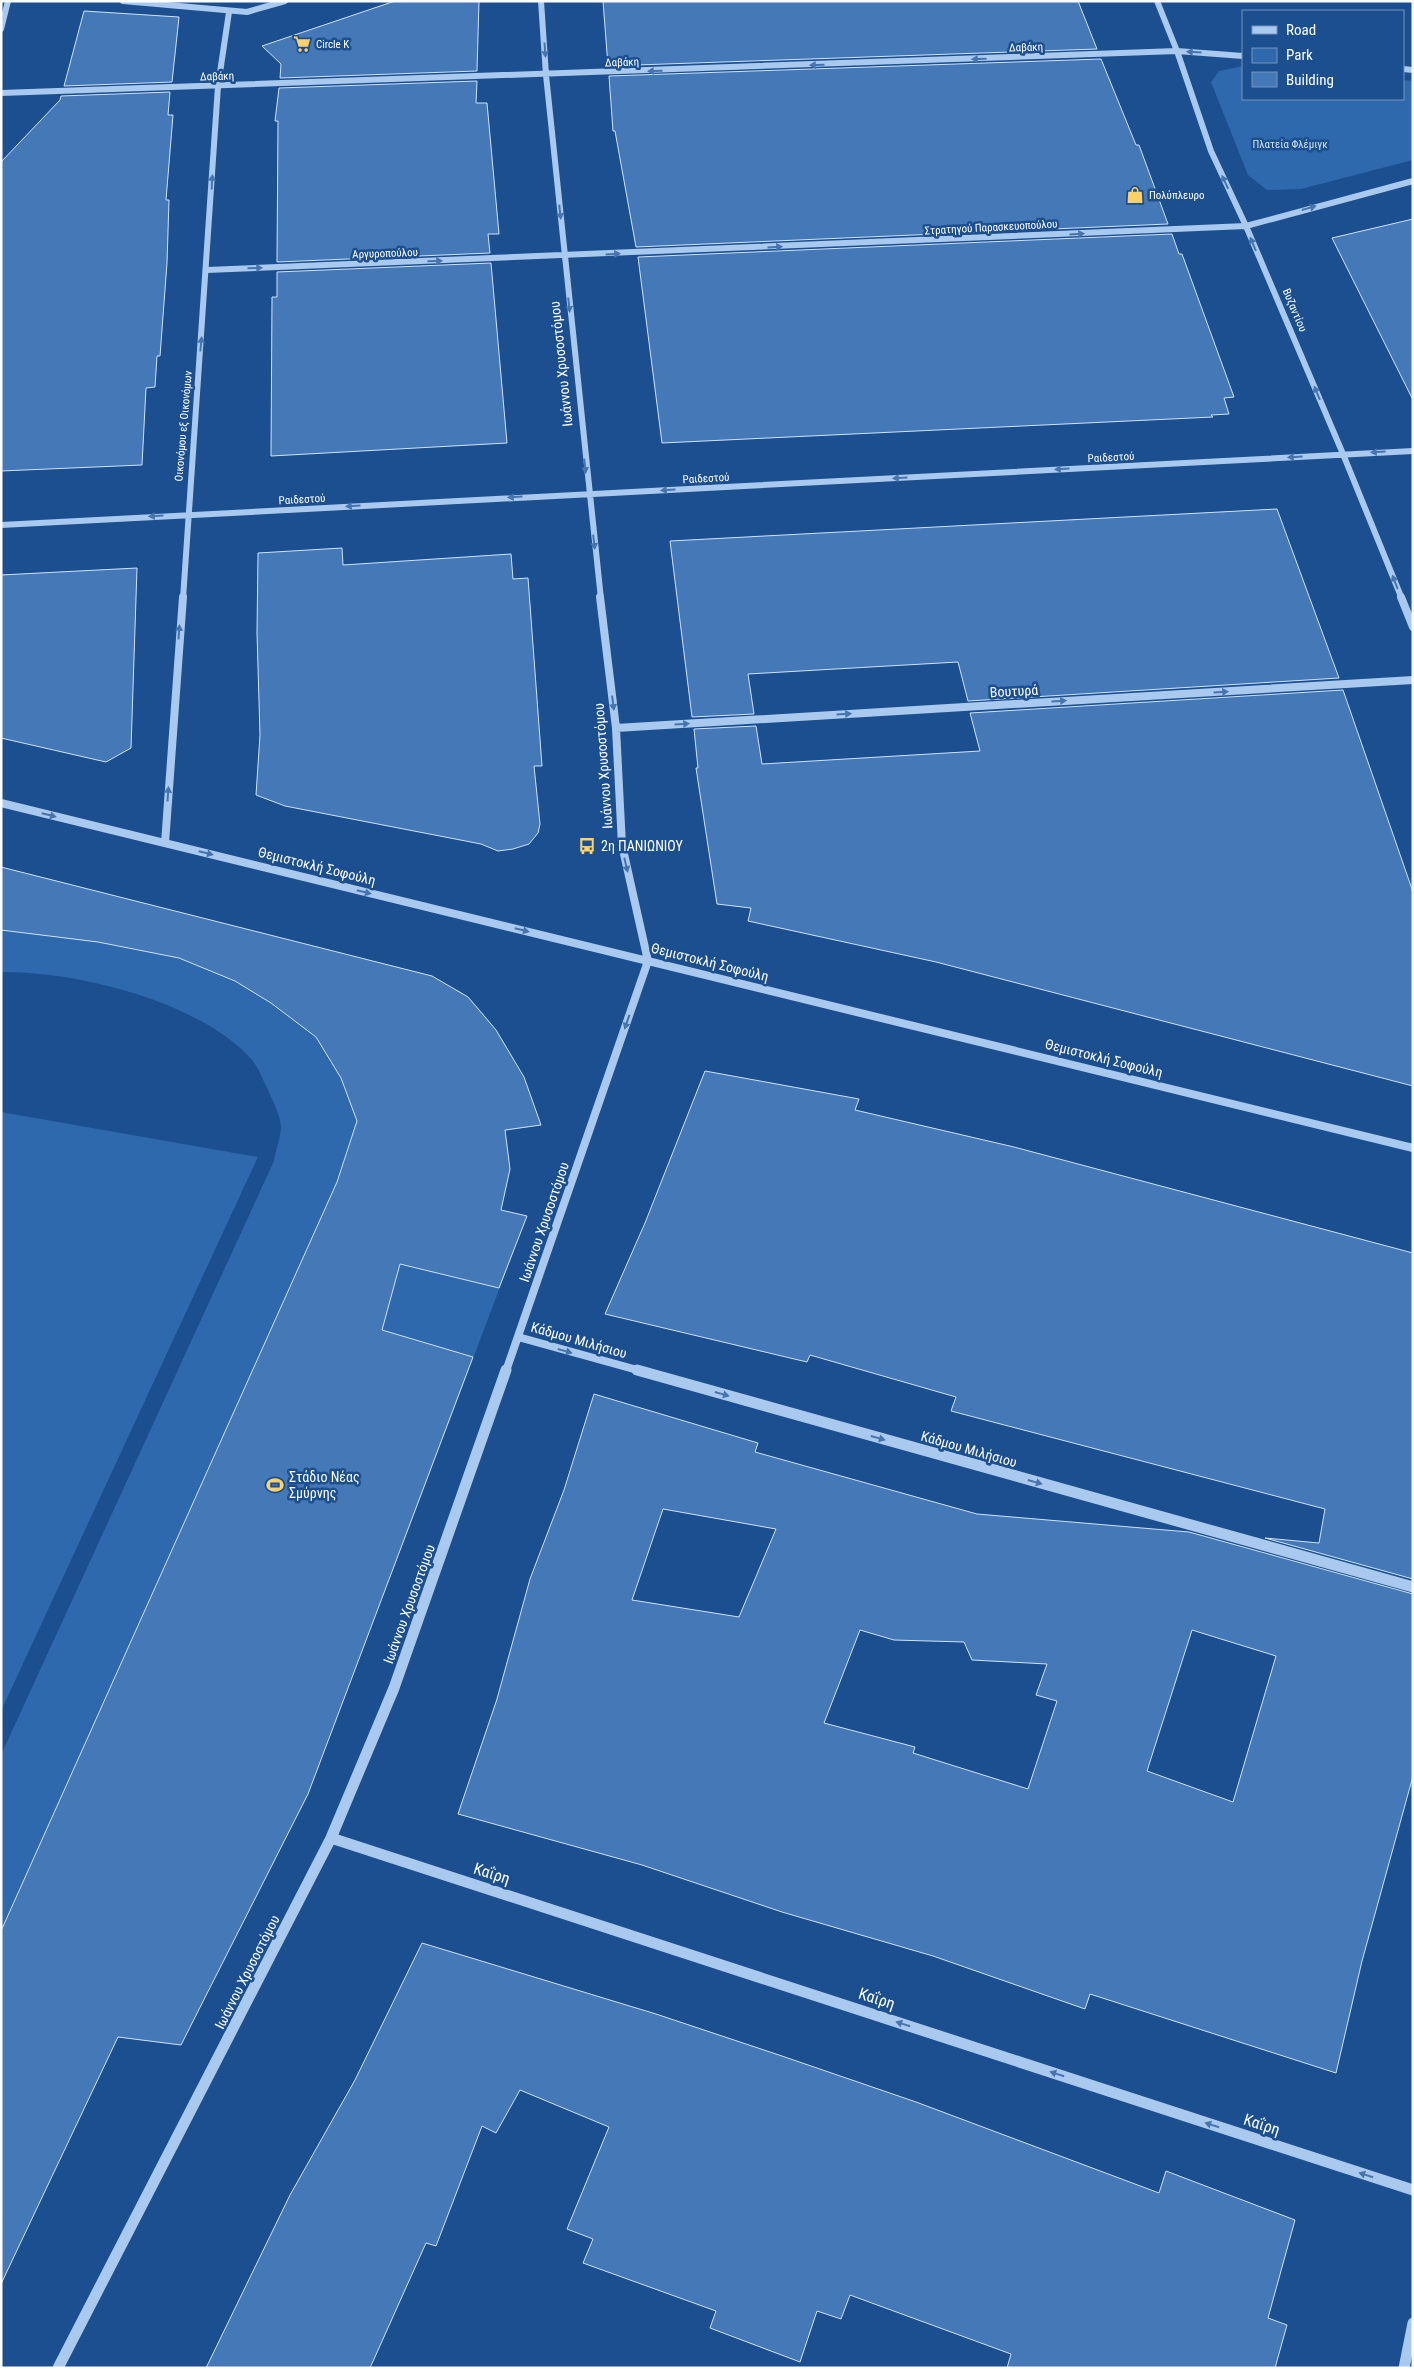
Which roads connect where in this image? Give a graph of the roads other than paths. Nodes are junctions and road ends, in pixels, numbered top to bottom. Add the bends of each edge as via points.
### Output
1 (8, 1) edge
2 (123, 1) edge
3 (285, 1) edge
4 (541, 1) edge
5 (1157, 1) edge
6 (3, 12) edge
7 (229, 12) junction
8 (1, 29) edge
9 (1177, 51) junction
10 (1242, 56) edge
11 (546, 75) junction
12 (218, 86) junction
13 (1, 93) edge
14 (1413, 181) edge
15 (1246, 226) junction
16 (564, 256) junction
17 (207, 270) junction
18 (1413, 451) edge
19 (1343, 454) junction
20 (588, 494) junction
21 (187, 515) junction
22 (1, 525) edge
23 (1413, 627) edge
24 (1413, 680) edge
25 (616, 728) junction
26 (1, 803) edge
27 (164, 843) junction
28 (648, 961) junction
29 (1413, 1148) edge
30 (518, 1338) junction
31 (1413, 1587) edge
32 (331, 1838) junction
33 (1413, 2190) edge
34 (1413, 2324) edge
35 (58, 2368) edge
36 (1404, 2368) edge

1 - 6 street
2 - 7 street
3 - 7 street via 247,12
4 -> 11 street, Ιωάννου Χρυσοστόμου
5 - 9 street, Βυζαντίου
6 - 8 street
7 - 12 street, Οικονόμου εξ Οικονόμων
10 -> 9 street, Δαβάκη
9 -> 11 street, Δαβάκη
15 -> 9 street, Βυζαντίου via 1211,151
11 - 12 street, Δαβάκη
11 -> 16 street, Ιωάννου Χρυσοστόμου
12 - 13 street, Δαβάκη
17 -> 12 street, Οικονόμου εξ Οικονόμων
15 -> 14 street, Στρατηγού Παρασκευοπούλου
16 -> 15 street, Στρατηγού Παρασκευοπούλου
19 -> 15 street, Βυζαντίου
17 -> 16 street, Αργυροπούλου
16 -> 20 street, Ιωάννου Χρυσοστόμου
21 -> 17 street, Οικονόμου εξ Οικονόμων
18 -> 19 street, Ραιδεστού
19 -> 20 street, Ραιδεστού
23 -> 19 street, Βυζαντίου
20 -> 21 street, Ραιδεστού
20 -> 25 street, Ιωάννου Χρυσοστόμου
21 -> 22 street, Ραιδεστού
27 -> 21 street, Οικονόμου εξ Οικονόμων
25 -> 24 street, Βουτυρά
25 -> 28 street, Ιωάννου Χρυσοστόμου via 622,846
26 -> 27 street, Θεμιστοκλή Σοφούλη
27 -> 28 street, Θεμιστοκλή Σοφούλη
28 - 29 street, Θεμιστοκλή Σοφούλη
28 -> 30 street, Ιωάννου Χρυσοστόμου
30 -> 31 street, Κάδμου Μιλήσιου
30 - 32 street, Ιωάννου Χρυσοστόμου via 394,1688
33 -> 32 street, Καΐρη
32 - 35 street, Ιωάννου Χρυσοστόμου
34 - 36 street

